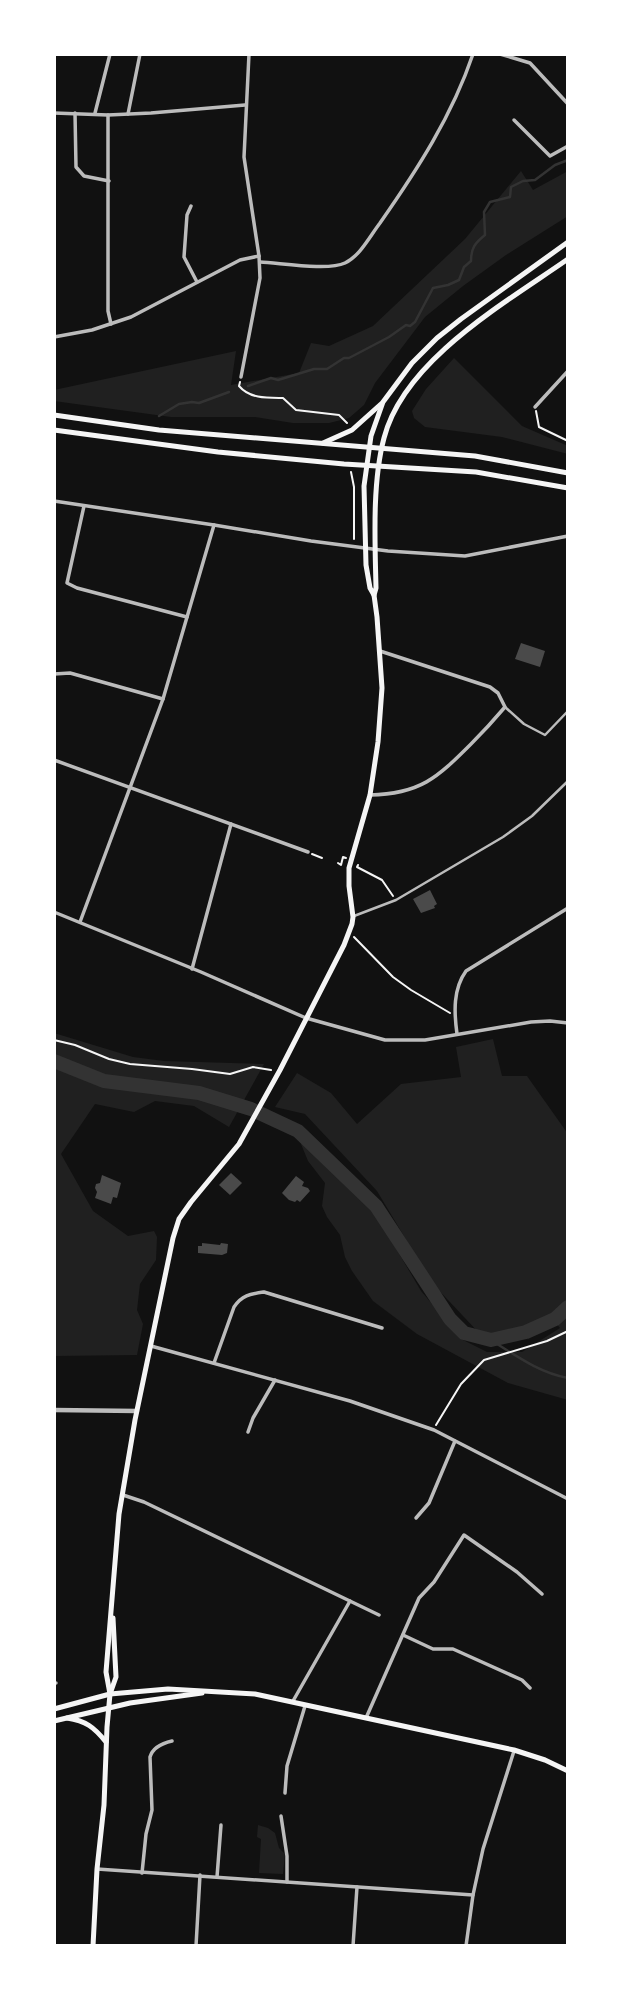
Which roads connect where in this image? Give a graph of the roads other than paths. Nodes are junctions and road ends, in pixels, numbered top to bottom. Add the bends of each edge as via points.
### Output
1 (110, 54) edge
2 (140, 54) edge
3 (249, 54) edge
4 (474, 54) edge
5 (500, 54) edge
6 (568, 104) edge
7 (245, 105) junction
8 (54, 113) edge
9 (75, 113) junction
10 (95, 113) junction
11 (108, 114) junction
12 (128, 114) junction
13 (514, 120) dead end
14 (568, 146) edge
15 (108, 181) junction
16 (191, 206) dead end
17 (568, 242) edge
18 (259, 256) junction
19 (568, 259) edge
20 (260, 262) junction
21 (197, 282) junction
22 (111, 324) junction
23 (54, 337) edge
24 (568, 371) edge
25 (242, 377) dead end
26 (383, 402) junction
27 (535, 407) road end
28 (54, 415) edge
29 (54, 430) edge
30 (321, 444) junction
31 (368, 447) junction
32 (382, 449) junction
33 (365, 466) junction
34 (379, 467) junction
35 (568, 473) edge
36 (568, 488) edge
37 (54, 501) edge
38 (84, 505) junction
39 (214, 525) junction
40 (568, 536) edge
41 (365, 549) junction
42 (377, 550) junction
43 (374, 595) junction
44 (187, 618) junction
45 (380, 651) junction
46 (54, 674) edge
47 (163, 699) junction
48 (505, 707) junction
49 (568, 711) edge
50 (54, 760) edge
51 (568, 780) edge
52 (129, 788) junction
53 (370, 795) junction
54 (231, 824) junction
55 (308, 852) road end
56 (568, 908) edge
57 (54, 912) edge
58 (353, 917) junction
59 (80, 922) junction
60 (192, 968) junction
61 (306, 1018) junction
62 (568, 1023) edge
63 (457, 1034) junction
64 (382, 1328) dead end
65 (151, 1346) junction
66 (214, 1363) junction
67 (275, 1380) junction
68 (54, 1410) edge
69 (137, 1412) junction
70 (248, 1432) dead end
71 (455, 1441) junction
72 (123, 1495) junction
73 (568, 1499) edge
74 (416, 1518) dead end
75 (542, 1594) dead end
76 (351, 1601) junction
77 (379, 1615) dead end
78 (403, 1635) junction
79 (530, 1688) dead end
80 (209, 1691) junction
81 (110, 1694) junction
82 (293, 1701) junction
83 (305, 1704) junction
84 (109, 1708) junction
85 (54, 1709) edge
86 (67, 1718) junction
87 (366, 1718) junction
88 (54, 1721) edge
89 (172, 1741) dead end
90 (106, 1742) junction
91 (514, 1749) junction
92 (568, 1771) edge
93 (285, 1793) dead end
94 (281, 1816) dead end
95 (221, 1825) dead end
96 (97, 1869) junction
97 (142, 1873) junction
98 (200, 1875) junction
99 (217, 1877) junction
100 (287, 1882) junction
101 (357, 1887) junction
102 (473, 1895) junction
103 (93, 1946) edge
104 (196, 1946) edge
105 (353, 1946) edge
106 (467, 1946) edge

1 - 10 street
2 - 12 street
3 - 7 street
4 - 20 street via 445,121 352,259 324,267
5 - 6 street via 530,63
7 - 12 street
7 - 18 street via 244,157
8 - 9 street
9 - 10 street
9 - 15 street via 76,167 84,176
10 - 11 street
11 - 12 street
11 - 15 street
13 - 14 street via 550,156
15 - 22 street
16 - 21 street via 184,257
17 - 26 main road via 438,338
18 - 20 street
18 - 21 street via 240,260
19 - 32 main road via 469,328 427,366 398,405
20 - 25 street
21 - 22 street
22 - 23 street
24 - 27 street
26 - 30 main road via 352,430
26 - 31 main road
28 - 30 main road via 159,430
29 - 33 main road
30 - 31 main road
31 - 32 main road
31 - 33 main road
32 - 34 main road
32 - 35 main road via 475,456
33 - 34 main road
33 - 41 main road
34 - 36 main road via 476,472
34 - 42 main road
37 - 38 street
38 - 39 street
38 - 44 street via 67,583
39 - 41 street
39 - 44 street
40 - 42 street via 465,556
41 - 42 street
41 - 43 main road
42 - 43 main road
43 - 45 main road
44 - 47 street
45 - 48 street via 490,687
45 - 53 main road via 382,688
46 - 47 street via 70,673
47 - 52 street
48 - 49 street via 545,735
48 - 53 street via 434,778 393,794
50 - 52 street
51 - 58 street via 503,837 396,900
52 - 54 street
52 - 59 street
53 - 58 main road via 350,860
54 - 55 street
54 - 60 street
56 - 63 street via 466,971 459,981 454,1015
57 - 59 street
58 - 61 main road via 344,945
59 - 60 street
60 - 61 street
61 - 63 street via 386,1040
61 - 65 main road via 239,1144 179,1219
62 - 63 street via 531,1022
64 - 66 street via 264,1292 249,1294 233,1307
65 - 66 street
65 - 69 main road
66 - 67 street
67 - 70 street
67 - 71 street via 351,1401
68 - 69 street
69 - 72 main road
71 - 73 street
71 - 74 street via 429,1503
72 - 76 street
72 - 81 main road via 106,1672
75 - 78 street via 464,1535 419,1598
76 - 77 street
76 - 82 street
78 - 79 street via 433,1649 453,1649 522,1680
78 - 87 street
80 - 81 main road
80 - 82 main road
80 - 84 main road
81 - 84 main road
81 - 85 main road
82 - 83 main road
83 - 87 main road
83 - 93 street via 287,1766
84 - 86 main road
84 - 90 main road
86 - 88 main road
86 - 90 main road via 90,1725
87 - 91 main road
89 - 97 street via 160,1745 150,1758 152,1810
90 - 96 main road
91 - 92 main road
91 - 102 street
94 - 100 street
95 - 99 street
96 - 97 street
96 - 103 main road
97 - 98 street
98 - 99 street
98 - 104 street
99 - 100 street
100 - 101 street
101 - 102 street
101 - 105 street
102 - 106 street

